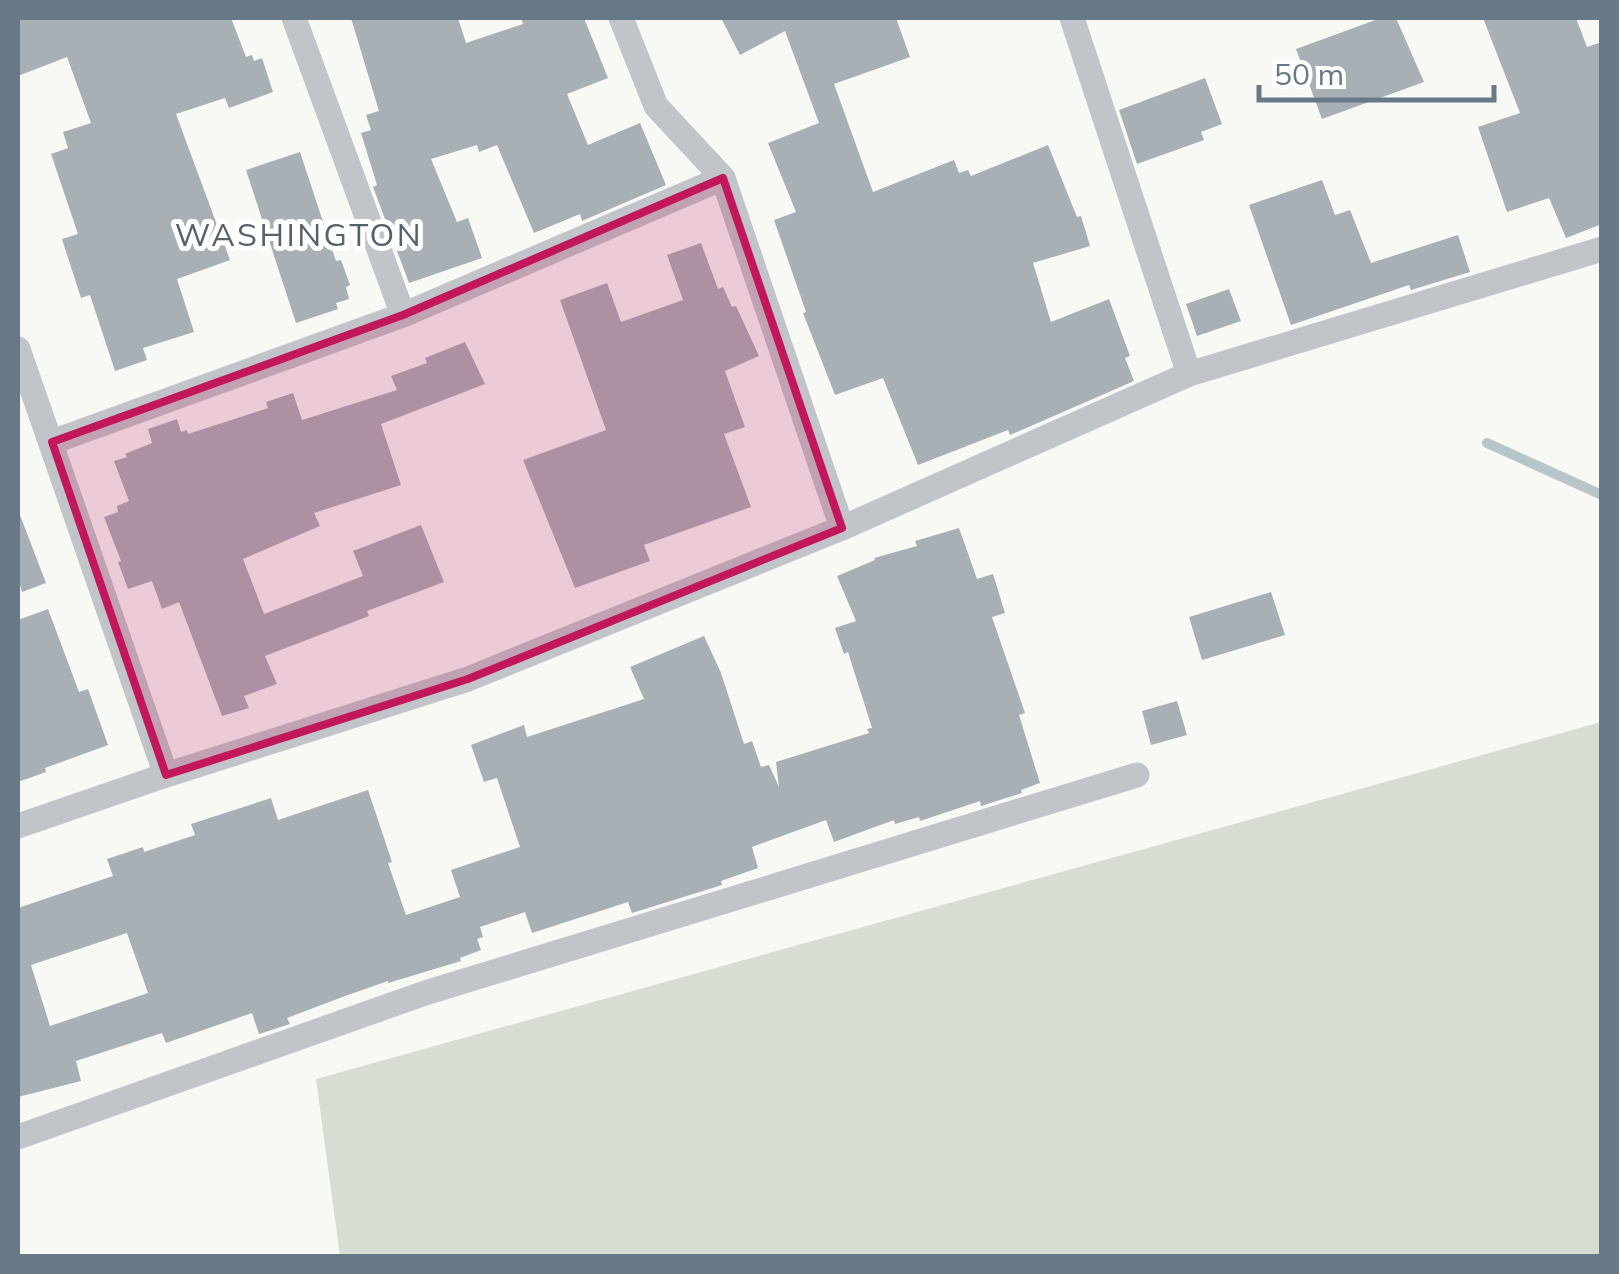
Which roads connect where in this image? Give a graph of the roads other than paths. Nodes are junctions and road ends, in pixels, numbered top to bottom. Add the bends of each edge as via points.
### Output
1 (294, 18) edge
2 (621, 18) edge
3 (1072, 18) edge
4 (722, 178) junction
5 (1602, 249) edge
6 (403, 314) junction
7 (18, 349) edge
8 (1189, 374) junction
9 (52, 442) junction
10 (842, 528) junction
11 (166, 774) junction
12 (1137, 774) dead end
13 (18, 826) edge
14 (18, 1137) edge

1 - 6 street
2 - 4 street via 656,106
3 - 8 street
4 - 6 street
4 - 10 street
5 - 8 street
6 - 9 street
7 - 9 street
8 - 10 street
9 - 11 street
10 - 11 street via 468,679
11 - 13 street
12 - 14 street via 425,993

